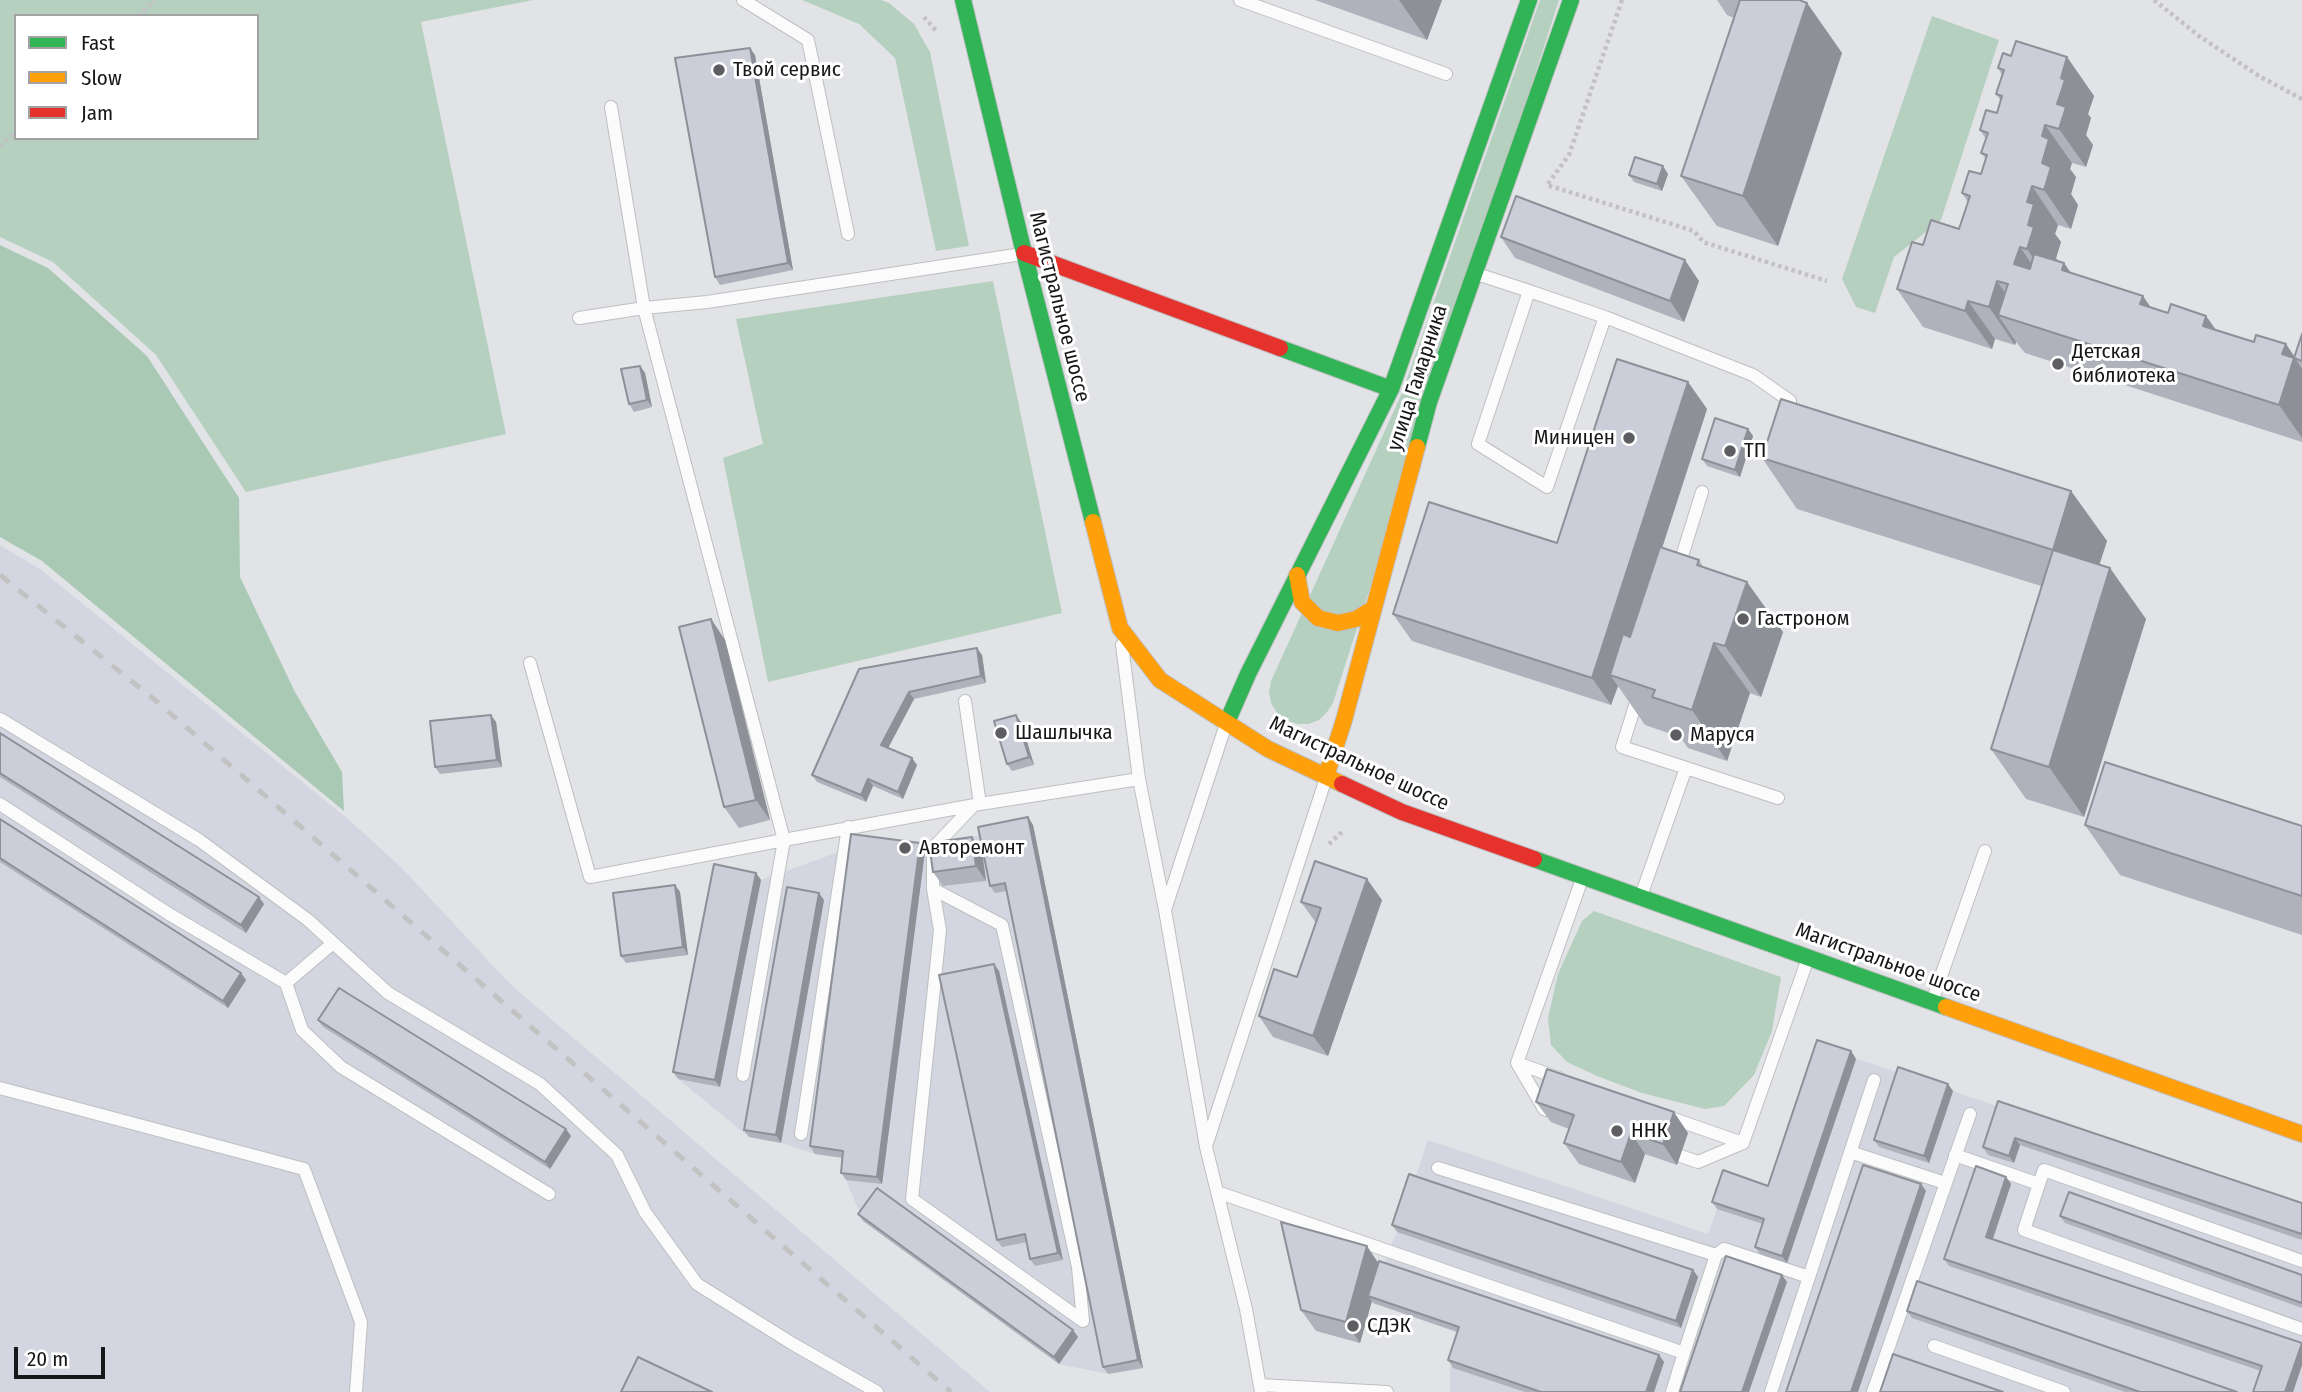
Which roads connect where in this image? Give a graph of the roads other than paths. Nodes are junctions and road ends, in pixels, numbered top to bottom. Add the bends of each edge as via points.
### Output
1 (743, 0) edge
2 (964, 0) edge
3 (1240, 0) edge
4 (1529, 0) edge
5 (1571, 0) edge
6 (1446, 74) dead end
7 (611, 107) dead end
8 (848, 234) dead end
9 (1024, 253) junction
10 (1475, 273) junction
11 (1529, 291) junction
12 (644, 308) junction
13 (1605, 317) junction
14 (579, 318) dead end
15 (1391, 388) junction
16 (1790, 401) edge
17 (1702, 492) dead end
18 (1297, 575) junction
19 (1674, 582) edge
20 (1374, 608) junction
21 (1120, 628) junction
22 (530, 663) dead end
23 (1642, 683) edge
24 (965, 701) dead end
25 (0, 719) edge
26 (1227, 722) junction
27 (1686, 768) junction
28 (1326, 776) junction
29 (1139, 779) junction
30 (1778, 799) dead end
31 (0, 804) edge
32 (976, 805) junction
33 (848, 827) junction
34 (784, 839) junction
35 (1985, 851) dead end
36 (1583, 876) junction
37 (933, 889) junction
38 (1640, 897) junction
39 (1165, 910) junction
40 (333, 943) junction
41 (1809, 957) junction
42 (286, 983) junction
43 (1932, 1002) junction
44 (1517, 1063) junction
45 (743, 1075) dead end
46 (1874, 1080) dead end
47 (1567, 1081) edge
48 (0, 1088) edge
49 (1655, 1112) edge
50 (1557, 1113) edge
51 (1970, 1114) dead end
52 (801, 1134) dead end
53 (2302, 1134) edge
54 (1743, 1143) junction
55 (1206, 1147) junction
56 (1660, 1149) edge
57 (1850, 1152) junction
58 (1955, 1155) junction
59 (1438, 1168) dead end
60 (1945, 1183) junction
61 (2039, 1184) junction
62 (1217, 1192) junction
63 (549, 1194) dead end
64 (1716, 1255) junction
65 (2302, 1261) edge
66 (1809, 1278) junction
67 (2302, 1329) edge
68 (1934, 1346) dead end
69 (1684, 1353) junction
70 (1261, 1388) edge
71 (356, 1392) edge
72 (877, 1392) edge
73 (1387, 1392) edge
74 (1672, 1392) edge
75 (1771, 1392) edge
76 (1873, 1392) edge
77 (2064, 1392) edge

1 - 8 lane via 808,40
2 - 9 street, Магистральное шоссе
3 - 6 lane
4 - 15 street, улица Гамарника
5 - 10 street, улица Гамарника
7 - 12 lane
9 - 12 lane
9 - 15 street
9 - 21 street, Магистральное шоссе
10 - 11 lane
10 - 20 street, улица Гамарника via 1429,402
11 - 13 lane
11 - 13 lane via 1478,444 1547,487
12 - 14 lane
12 - 34 lane
13 - 16 lane via 1753,375
15 - 18 street, улица Гамарника
17 - 19 lane
18 - 20 street via 1302,602 1318,618 1338,623
18 - 26 street, улица Гамарника
20 - 28 street, улица Гамарника
21 - 26 street, Магистральное шоссе via 1160,680
21 - 29 lane
22 - 34 lane via 590,877
23 - 27 lane via 1622,747
24 - 32 lane
25 - 40 lane via 199,840
26 - 28 street, Магистральное шоссе via 1268,749
26 - 39 lane
27 - 30 lane
27 - 38 lane
28 - 36 street, Магистральное шоссе via 1402,812
28 - 55 lane
29 - 32 lane
29 - 39 lane
31 - 42 lane via 169,914
32 - 33 lane
32 - 37 lane via 933,848
33 - 34 lane
33 - 52 lane
34 - 45 lane
35 - 43 lane
36 - 38 street, Магистральное шоссе
36 - 44 lane
37 - 37 lane via 940,930 912,1199 1083,1321 1078,1267 1002,925
38 - 41 street, Магистральное шоссе
39 - 55 lane
40 - 42 lane
40 - 72 lane via 388,993 540,1084 617,1154 645,1212 697,1284
41 - 43 street, Магистральное шоссе
41 - 54 lane
42 - 63 lane via 302,1030 341,1067
43 - 53 street, Магистральное шоссе
44 - 47 lane
44 - 50 lane via 1544,1109
46 - 57 lane
48 - 71 lane via 304,1169 361,1322
49 - 54 lane
51 - 58 lane
54 - 56 lane via 1698,1162
55 - 62 lane
57 - 60 lane
57 - 66 lane
58 - 60 lane
58 - 61 lane
59 - 64 lane
60 - 76 lane
61 - 65 lane via 2044,1170
61 - 67 lane via 2024,1230
62 - 69 lane
62 - 70 lane
64 - 66 lane via 1724,1250
64 - 69 lane
66 - 75 lane
68 - 77 lane
69 - 74 lane
70 - 73 lane

